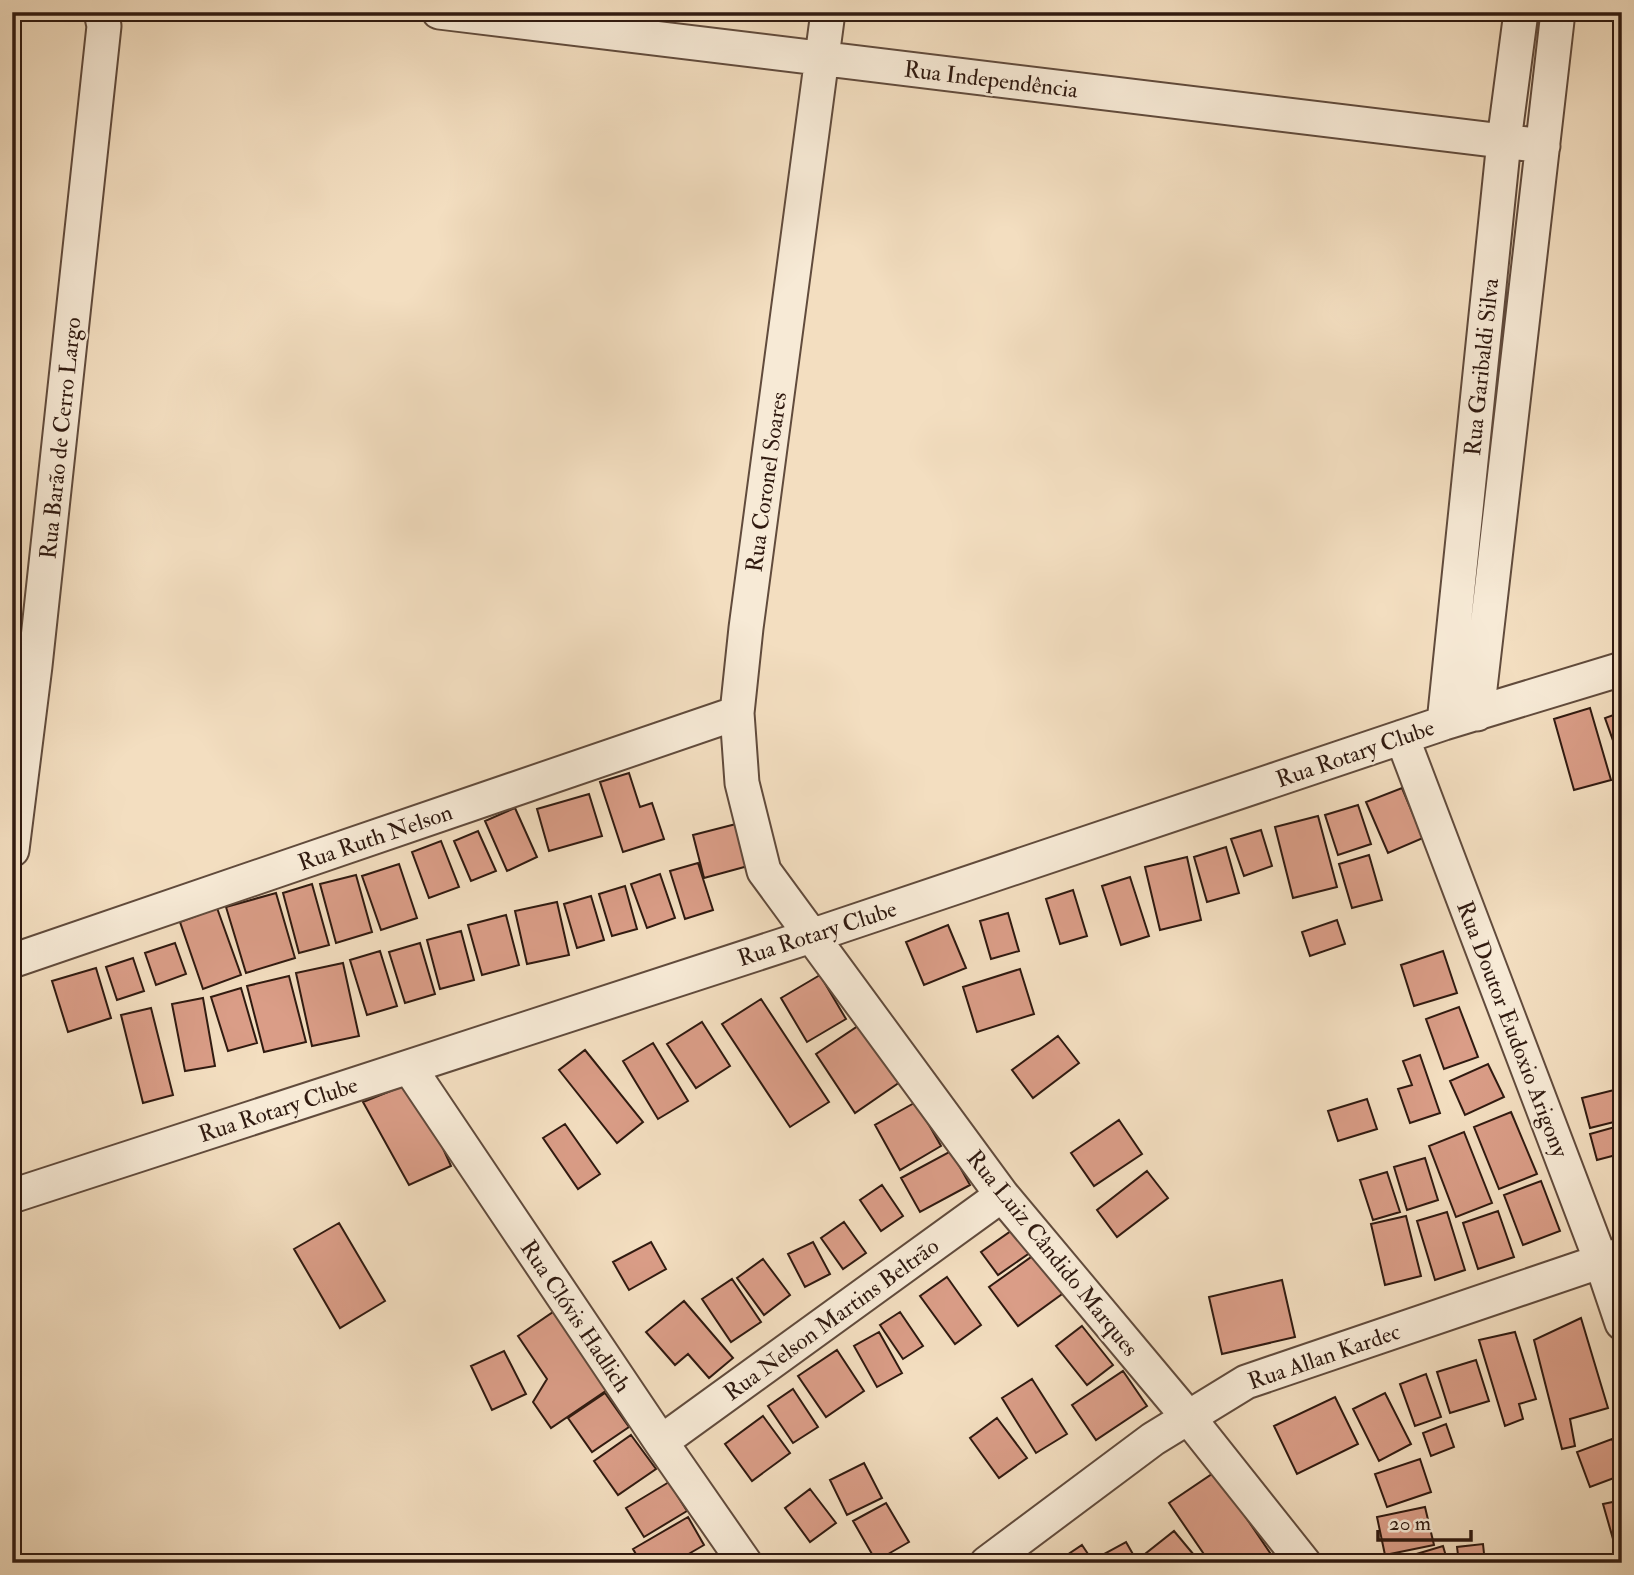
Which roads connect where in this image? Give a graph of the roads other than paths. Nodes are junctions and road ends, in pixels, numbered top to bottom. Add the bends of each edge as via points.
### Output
1 (439, 12) edge
2 (828, 12) edge
3 (1521, 12) edge
4 (1558, 12) edge
5 (107, 17) edge
6 (823, 59) junction
7 (1504, 141) junction
8 (1543, 146) junction
9 (1482, 355) junction
10 (1518, 359) junction
11 (1465, 521) junction
12 (1499, 525) junction
13 (24, 664) edge
14 (1622, 670) edge
15 (737, 713) junction
16 (1477, 714) junction
17 (1444, 723) junction
18 (1402, 737) junction
19 (12, 850) edge
20 (811, 936) junction
21 (12, 961) edge
22 (409, 1067) junction
23 (1002, 1195) junction
24 (12, 1196) edge
25 (1611, 1257) edge
26 (1622, 1323) edge
27 (1188, 1417) junction
28 (661, 1442) junction
29 (745, 1563) edge
30 (987, 1563) edge
31 (1304, 1563) edge

1 - 6 street, Rua Independência
2 - 6 street, Rua Coronel Soares
3 - 7 street, Rua Garibaldi Silva
4 - 8 street, Rua Garibaldi Silva
5 - 13 street, Rua Barão de Cerro Largo
6 - 7 street, Rua Independência
6 - 15 street, Rua Coronel Soares
7 - 8 street, Rua Independência
7 - 9 street, Rua Garibaldi Silva
8 - 10 street, Rua Garibaldi Silva
9 - 10 street
9 - 11 street, Rua Garibaldi Silva
10 - 12 street, Rua Garibaldi Silva
11 - 12 street
11 - 17 street, Rua Garibaldi Silva
12 - 16 street, Rua Garibaldi Silva
13 - 19 street, Rua Barão de Cerro Largo
14 - 16 street, Rua Rotary Clube
15 - 20 street, Rua Coronel Soares via 742,783 764,871
15 - 21 street, Rua Ruth Nelson
16 - 17 street, Rua Rotary Clube
17 - 18 street, Rua Rotary Clube
18 - 20 street, Rua Rotary Clube
18 - 25 street, Rua Doutor Eudoxio Arigony
20 - 22 street, Rua Rotary Clube
20 - 23 street, Rua Luiz Cândido Marques
22 - 24 street, Rua Rotary Clube
22 - 28 street, Rua Clóvis Hadlich
23 - 27 street, Rua Luiz Cândido Marques
23 - 28 street, Rua Nelson Martins Beltrão
25 - 26 street, Rua Doutor Eudoxio Arigony
25 - 27 street, Rua Allan Kardec via 1245,1382
27 - 30 street, Rua Allan Kardec
27 - 31 street, Rua Luiz Cândido Marques
28 - 29 street, Rua Clóvis Hadlich

